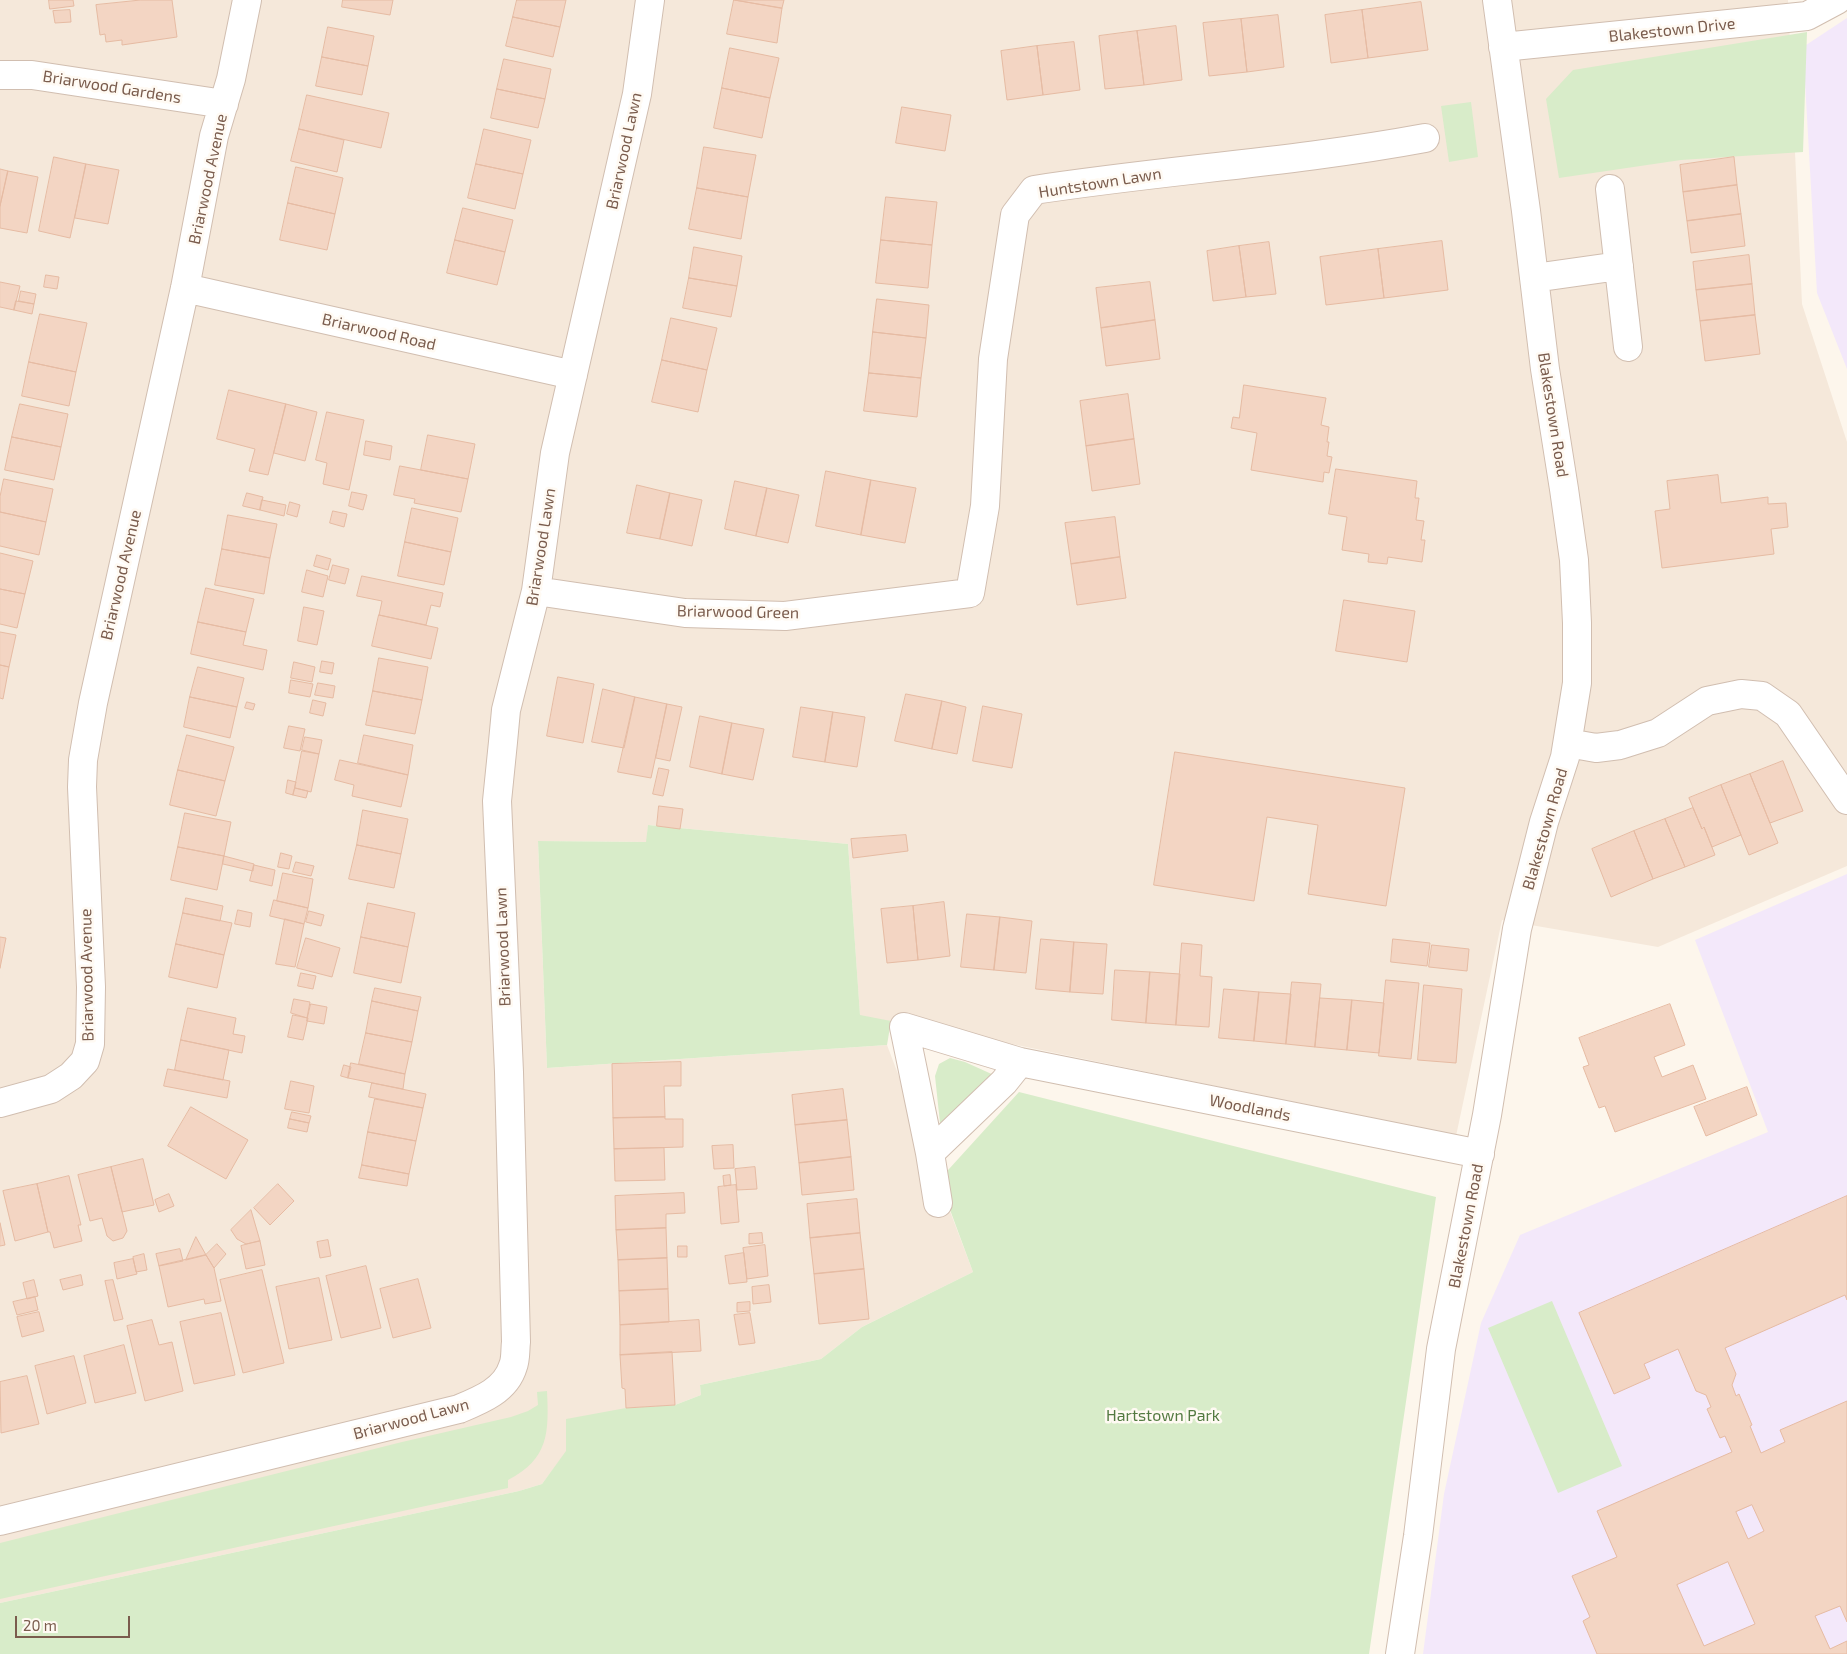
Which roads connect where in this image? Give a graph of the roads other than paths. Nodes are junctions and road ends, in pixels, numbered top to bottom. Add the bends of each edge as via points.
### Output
1 (247, 0) edge
2 (650, 0) edge
3 (1497, 0) edge
4 (1837, 0) edge
5 (1503, 47) junction
6 (0, 75) edge
7 (224, 104) junction
8 (1425, 138) dead end
9 (1610, 190) dead end
10 (1618, 266) junction
11 (1534, 278) junction
12 (186, 288) junction
13 (1628, 347) dead end
14 (573, 376) junction
15 (536, 591) junction
16 (970, 594) joint
17 (1568, 743) junction
18 (1847, 800) edge
19 (1020, 1062) junction
20 (0, 1103) edge
21 (930, 1153) junction
22 (1480, 1154) junction
23 (938, 1203) dead end
24 (0, 1521) edge
25 (1400, 1654) edge

1 - 7 street, Briarwood Avenue
2 - 14 street, Briarwood Lawn via 637,94
3 - 5 street, Blakestown Road
4 - 5 street, Blakestown Drive via 1807,16
5 - 11 street, Blakestown Road
6 - 7 street, Briarwood Gardens via 32,75
7 - 12 street, Briarwood Avenue via 214,136
8 - 16 street, Huntstown Lawn via 1364,149 1034,190 1014,215 993,359 985,506
9 - 10 street
10 - 11 street
10 - 13 street
11 - 17 street, Blakestown Road via 1574,560 1577,684
12 - 14 street, Briarwood Road
12 - 20 street, Briarwood Avenue via 92,703 84,760 82,787 91,987 90,1044 85,1061 71,1076 51,1089
14 - 15 street, Briarwood Lawn via 555,453
15 - 16 street, Briarwood Green via 685,614 785,616
15 - 24 street, Briarwood Lawn via 506,710 497,801 509,1072 514,1366 502,1385 482,1400 459,1409
17 - 18 street via 1596,748 1620,745 1658,733 1707,701 1741,694 1762,696 1788,714
17 - 22 street, Blakestown Road via 1517,929
19 - 21 street via 1004,1082
19 - 21 street, Woodlands via 904,1027
19 - 22 street, Woodlands
21 - 23 street, Woodlands
22 - 25 street, Blakestown Road via 1441,1349

